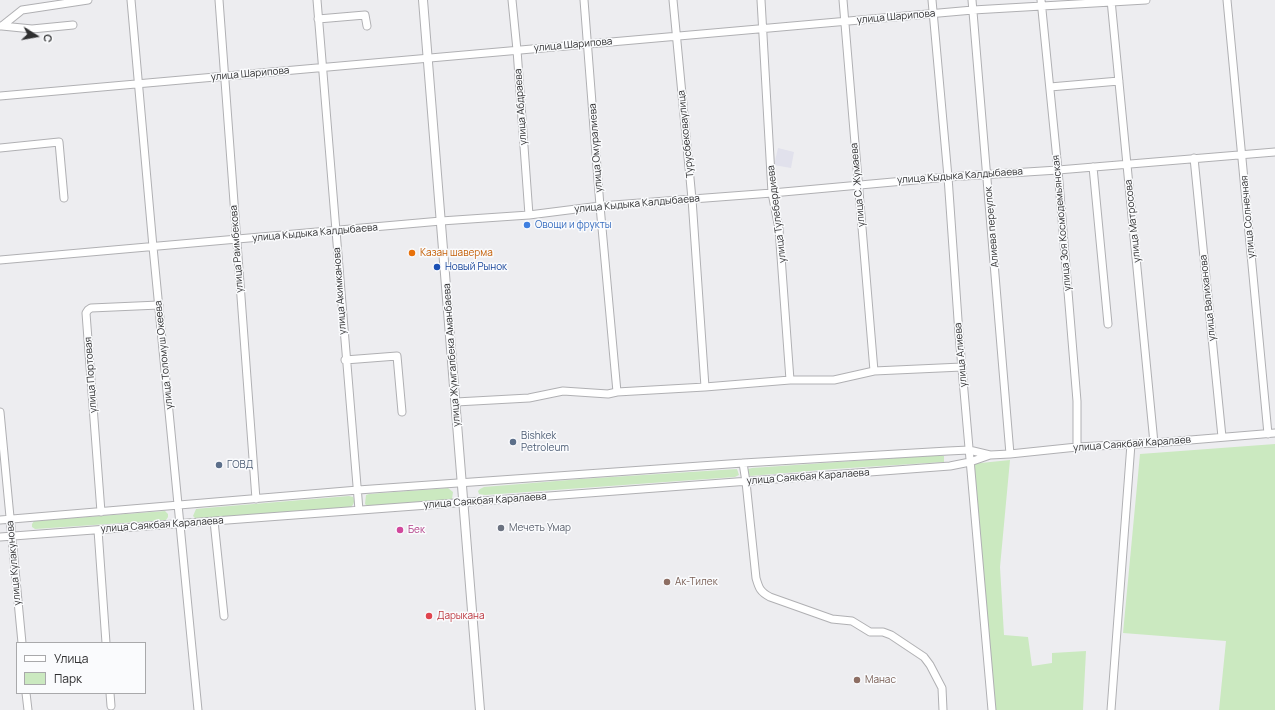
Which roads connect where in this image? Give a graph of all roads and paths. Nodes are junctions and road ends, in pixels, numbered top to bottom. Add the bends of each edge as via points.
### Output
1 (88, 0) edge
2 (130, 0) edge
3 (219, 0) edge
4 (317, 0) edge
5 (423, 0) edge
6 (512, 0) edge
7 (584, 0) edge
8 (673, 0) edge
9 (761, 0) edge
10 (843, 0) edge
11 (932, 0) edge
12 (972, 0) edge
13 (1146, 0) edge
14 (1227, 0) edge
15 (1111, 1) edge
16 (1042, 3) edge
17 (973, 10) junction
18 (933, 14) junction
19 (318, 19) junction
20 (844, 22) junction
21 (73, 25) dead end
22 (1, 26) edge
23 (367, 26) dead end
24 (764, 29) junction
25 (676, 36) junction
26 (588, 45) junction
27 (517, 50) junction
28 (428, 58) junction
29 (323, 67) junction
30 (225, 76) junction
31 (1119, 81) junction
32 (138, 84) junction
33 (1050, 87) junction
34 (0, 96) edge
35 (0, 148) edge
36 (1275, 152) edge
37 (1242, 154) junction
38 (1194, 158) junction
39 (1127, 164) junction
40 (1093, 167) junction
41 (1058, 170) junction
42 (987, 174) junction
43 (948, 176) junction
44 (858, 185) junction
45 (772, 193) junction
46 (64, 198) dead end
47 (692, 199) junction
48 (600, 206) junction
49 (528, 215) junction
50 (441, 221) junction
51 (335, 231) junction
52 (237, 240) junction
53 (153, 247) junction
54 (0, 260) edge
55 (159, 305) junction
56 (1108, 324) dead end
57 (345, 360) junction
58 (962, 368) junction
59 (874, 371) junction
60 (790, 380) junction
61 (705, 387) junction
62 (617, 392) junction
63 (456, 402) junction
64 (0, 412) edge
65 (402, 412) dead end
66 (0, 420) edge
67 (1272, 433) edge
68 (1222, 437) junction
69 (1154, 443) junction
70 (1131, 444) junction
71 (1077, 447) junction
72 (969, 450) junction
73 (1010, 454) junction
74 (990, 455) junction
75 (970, 462) junction
76 (743, 463) junction
77 (746, 482) junction
78 (461, 483) junction
79 (358, 490) junction
80 (256, 499) junction
81 (463, 503) junction
82 (178, 506) junction
83 (359, 510) junction
84 (101, 512) junction
85 (0, 520) edge
86 (10, 520) junction
87 (214, 521) junction
88 (180, 524) junction
89 (98, 530) junction
90 (12, 536) junction
91 (0, 537) edge
92 (224, 616) dead end
93 (22, 642) edge
94 (106, 642) edge
95 (26, 694) edge
96 (110, 694) edge
97 (111, 706) dead end
98 (28, 710) edge
99 (198, 710) edge
100 (480, 710) edge
101 (944, 710) edge
102 (992, 710) edge
103 (1111, 710) edge

1 - 22 street via 22,10
2 - 32 street, улица Толомуш Океева
3 - 30 street, улица Раимбекова
4 - 19 street, улица Акимканова
5 - 28 main road, улица Жумгалбека Аманбаева
6 - 27 street, улица Абдраева
7 - 26 street, улица Омуралиева
8 - 25 street, Турусбековаулица
9 - 24 street, улица Тулебердиева
10 - 20 street, улица С. Жумаева
11 - 18 street, улица Алиева
12 - 17 street, Алиева переулок
13 - 15 street, улица Шарипова
14 - 37 street, улица Солнечная
15 - 16 street, улица Шарипова
15 - 31 street, улица Матросова
16 - 17 street, улица Шарипова
16 - 33 street, улица Зоя Космодемьянская
17 - 18 street, улица Шарипова
17 - 42 street, Алиева переулок
18 - 20 street, улица Шарипова
18 - 43 street, улица Алиева
19 - 23 street via 365,15
19 - 29 street, улица Акимканова
20 - 24 street, улица Шарипова
20 - 44 street, улица С. Жумаева
21 - 22 street via 32,29
24 - 25 street, улица Шарипова
24 - 45 street, улица Тулебердиева
25 - 26 street, улица Шарипова
25 - 47 street, Турусбековаулица
26 - 27 street, улица Шарипова
26 - 48 street, улица Омуралиева
27 - 28 street, улица Шарипова
27 - 49 street, улица Абдраева
28 - 29 street, улица Шарипова
28 - 50 main road, улица Жумгалбека Аманбаева
29 - 30 street, улица Шарипова
29 - 51 street, улица Акимканова
30 - 32 street, улица Шарипова
30 - 52 street, улица Раимбекова
31 - 33 street
31 - 39 street, улица Матросова
32 - 34 street, улица Шарипова
32 - 53 street, улица Толомуш Океева
33 - 41 street, улица Зоя Космодемьянская
35 - 46 street via 58,142
36 - 37 street, улица Кыдыка Калдыбаева
37 - 38 street, улица Кыдыка Калдыбаева
37 - 67 street, улица Солнечная
38 - 39 street, улица Кыдыка Калдыбаева
38 - 68 street, улица Валиханова
39 - 40 street, улица Кыдыка Калдыбаева
39 - 69 street, улица Матросова
40 - 41 street, улица Кыдыка Калдыбаева
40 - 56 street
41 - 42 street, улица Кыдыка Калдыбаева
41 - 71 street, улица Зоя Космодемьянская via 1077,401
42 - 43 street, улица Кыдыка Калдыбаева
42 - 73 street, Алиева переулок
43 - 44 street, улица Кыдыка Калдыбаева
43 - 58 street, улица Алиева
44 - 45 street, улица Кыдыка Калдыбаева
44 - 59 street, улица С. Жумаева
45 - 47 street, улица Кыдыка Калдыбаева
45 - 60 street, улица Тулебердиева via 779,229 785,287
47 - 48 street, улица Кыдыка Калдыбаева
47 - 61 street, Турусбековаулица
48 - 49 street, улица Кыдыка Калдыбаева
48 - 62 street, улица Омуралиева
49 - 50 street, улица Кыдыка Калдыбаева
50 - 51 street, улица Кыдыка Калдыбаева
50 - 63 main road, улица Жумгалбека Аманбаева
51 - 52 street, улица Кыдыка Калдыбаева
51 - 57 street, улица Акимканова
52 - 53 street, улица Кыдыка Калдыбаева
52 - 80 street, улица Раимбекова
53 - 54 street, улица Кыдыка Калдыбаева
53 - 55 street, улица Толомуш Океева
55 - 82 street, улица Толомуш Океева
55 - 84 street, улица Портовая via 91,308 86,313
57 - 65 street via 397,356
57 - 79 street, улица Акимканова
58 - 59 street
58 - 72 street, улица Алиева
59 - 60 street via 834,380
60 - 61 street
61 - 62 street
62 - 63 street via 608,394 563,391 529,398
63 - 78 main road, улица Жумгалбека Аманбаева
64 - 66 street, улица Кулакунова
66 - 86 street, улица Кулакунова
67 - 68 street, улица Саякбай Каралаев
68 - 69 street, улица Саякбай Каралаев
69 - 70 street, улица Саякбай Каралаев
70 - 71 street, улица Саякбай Каралаев
70 - 103 street
71 - 73 street, улица Саякбай Каралаев
72 - 74 street, улица Саякбай Каралаев
72 - 75 street, улица Алиева
72 - 76 street, улица Саякбая Каралаева
73 - 74 street, улица Саякбай Каралаев
74 - 75 street, улица Саякбай Каралаев
75 - 77 street, улица Саякбая Каралаева via 950,466
75 - 102 street, улица Алиева
76 - 77 street
76 - 78 street, улица Саякбая Каралаева
77 - 81 street, улица Саякбая Каралаева
77 - 101 street via 756,578 763,593 832,619 852,621 870,632 891,635 924,657 930,665 942,688
78 - 79 street, улица Саякбая Каралаева
78 - 81 main road, улица Жумгалбека Аманбаева
79 - 80 street, улица Саякбая Каралаева
79 - 83 street, улица Акимканова
80 - 82 street, улица Саякбая Каралаева
81 - 83 street, улица Саякбая Каралаева
81 - 100 main road, улица Жумгалбека Аманбаева
82 - 84 street, улица Саякбая Каралаева
82 - 88 street, улица Толомуш Океева
83 - 87 street, улица Саякбая Каралаева
84 - 86 street, улица Саякбая Каралаева
85 - 86 street, улица Саякбая Каралаева
86 - 90 street, улица Кулакунова
87 - 88 street, улица Саякбая Каралаева
87 - 92 street
88 - 89 street, улица Саякбая Каралаева
88 - 99 street, улица Толомуш Океева
89 - 90 street, улица Саякбая Каралаева
89 - 94 street
90 - 91 street, улица Саякбая Каралаева
90 - 93 street, улица Кулакунова
95 - 98 street
96 - 97 street

